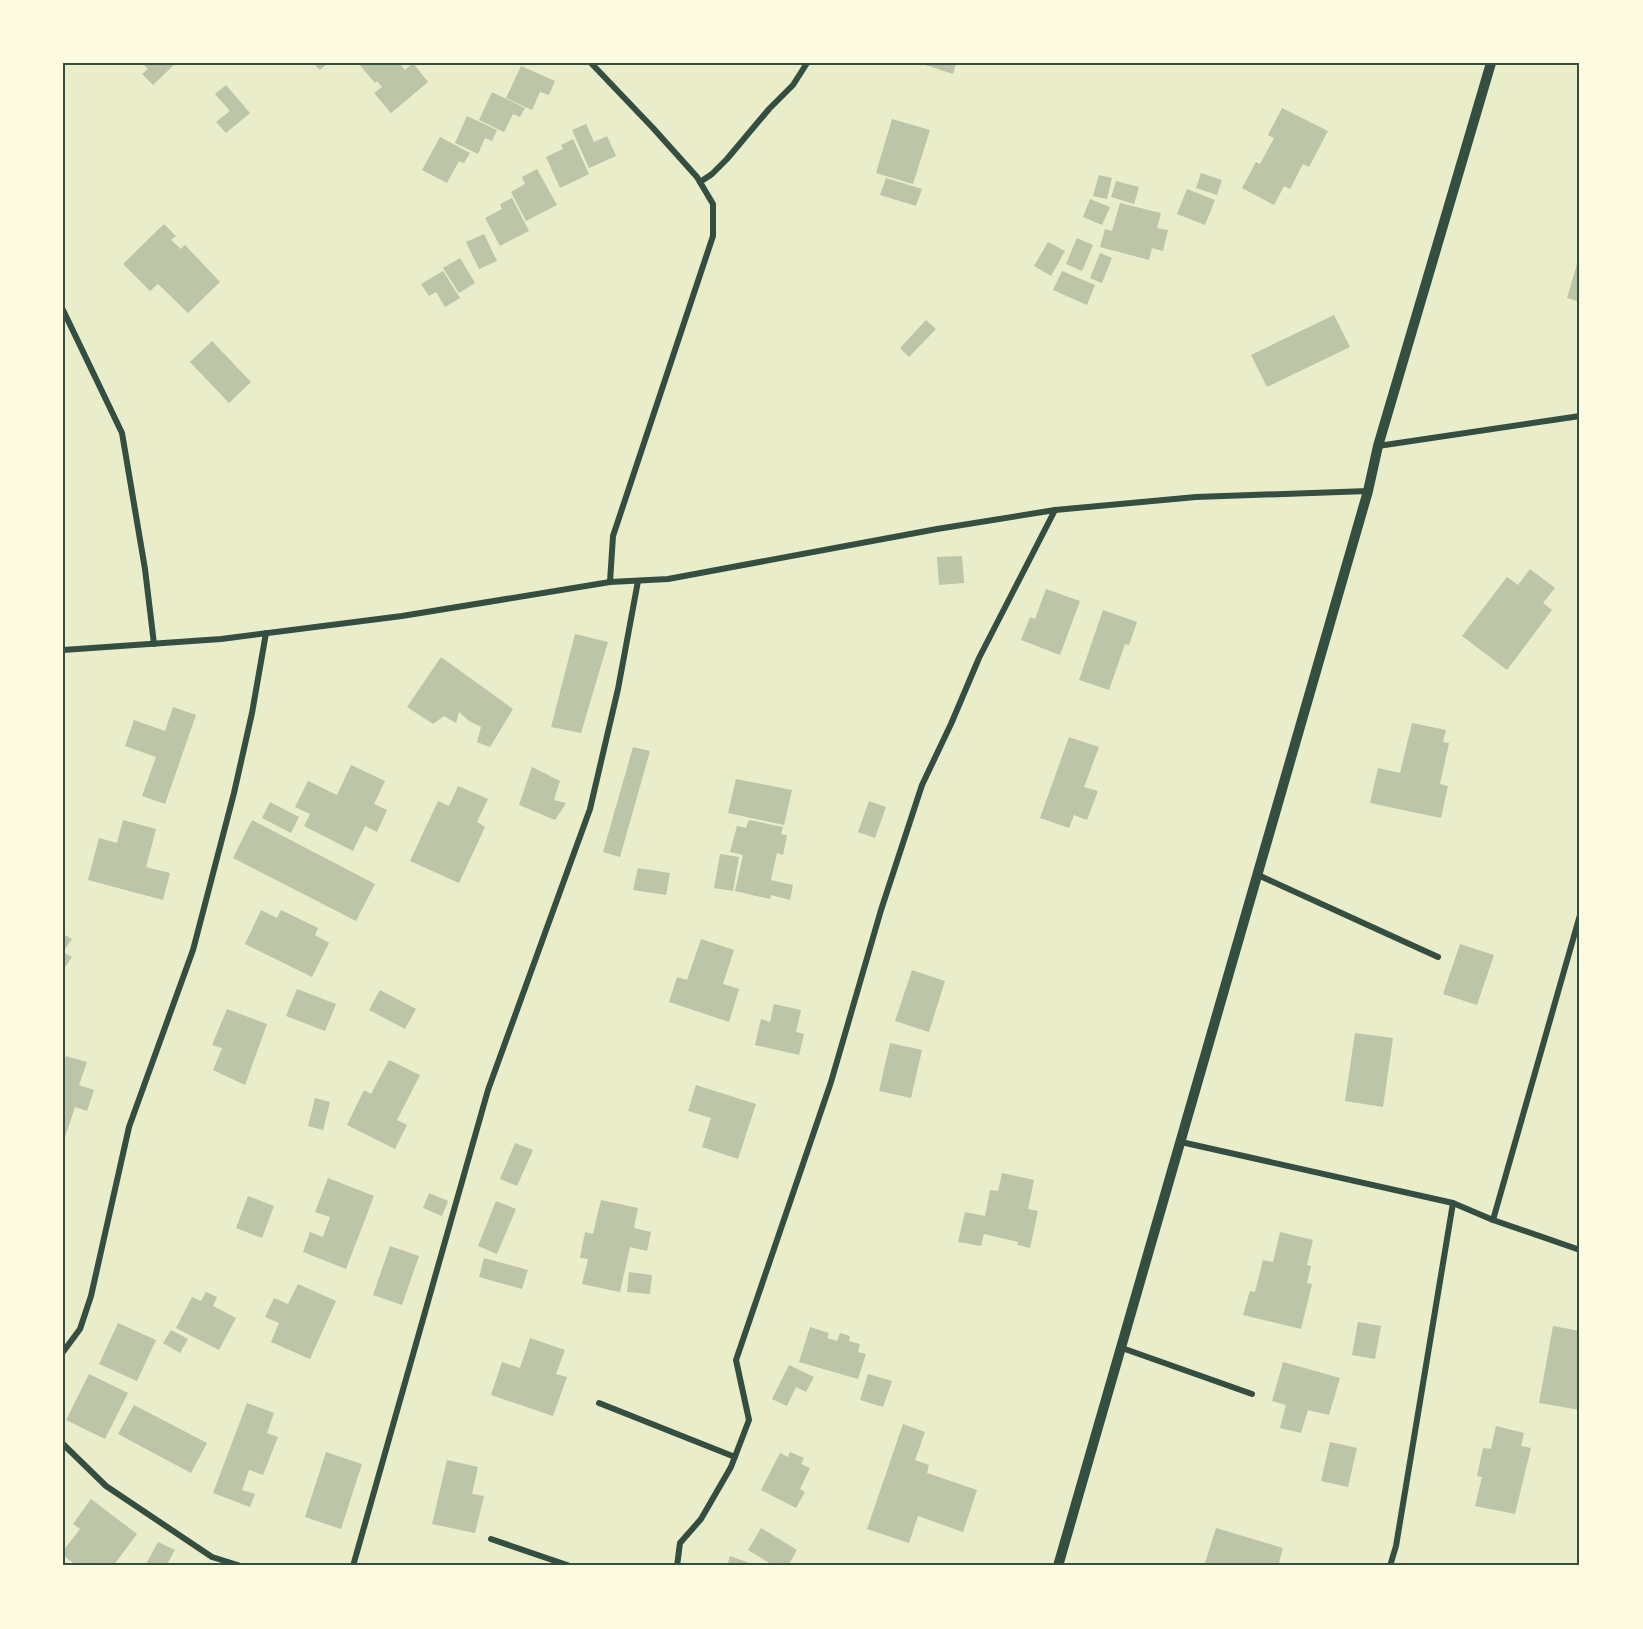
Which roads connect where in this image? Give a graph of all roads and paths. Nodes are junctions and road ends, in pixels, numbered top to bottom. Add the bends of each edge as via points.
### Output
1 (591, 63) edge
2 (807, 63) edge
3 (1491, 63) edge
4 (700, 182) junction
5 (63, 310) edge
6 (1580, 416) edge
7 (1378, 446) junction
8 (1368, 491) junction
9 (1055, 510) junction
10 (638, 581) junction
11 (610, 582) junction
12 (266, 633) junction
13 (154, 644) junction
14 (63, 650) edge
15 (1258, 875) junction
16 (1580, 915) edge
17 (1438, 957) dead end
18 (1181, 1142) junction
19 (1453, 1203) junction
20 (1493, 1220) junction
21 (1580, 1250) edge
22 (1122, 1348) junction
23 (63, 1352) edge
24 (1252, 1394) dead end
25 (599, 1403) dead end
26 (63, 1444) edge
27 (735, 1457) junction
28 (491, 1539) dead end
29 (241, 1566) edge
30 (353, 1566) edge
31 (570, 1566) edge
32 (677, 1566) edge
33 (1058, 1566) edge
34 (1390, 1566) edge

1 - 4 street
2 - 4 street via 793,85 727,159
3 - 7 street
4 - 11 street via 713,204 712,236 613,536
5 - 13 street via 122,433
6 - 7 street
7 - 8 street
8 - 9 street via 1196,497
8 - 15 street
9 - 10 street via 668,579
9 - 27 street via 979,658 922,785 831,1082 736,1360 749,1420
10 - 11 street
10 - 30 street via 590,808 488,1090
11 - 12 street via 402,616
12 - 13 street
12 - 23 street via 250,725 193,950 129,1127 91,1296 80,1329
13 - 14 street
15 - 17 street
15 - 18 street
16 - 20 street
18 - 19 street
18 - 22 street
19 - 20 street
19 - 34 street
20 - 21 street
22 - 24 street
22 - 33 street
25 - 27 street
26 - 29 street via 106,1486 212,1557
27 - 32 street via 700,1519 680,1543
28 - 31 street

